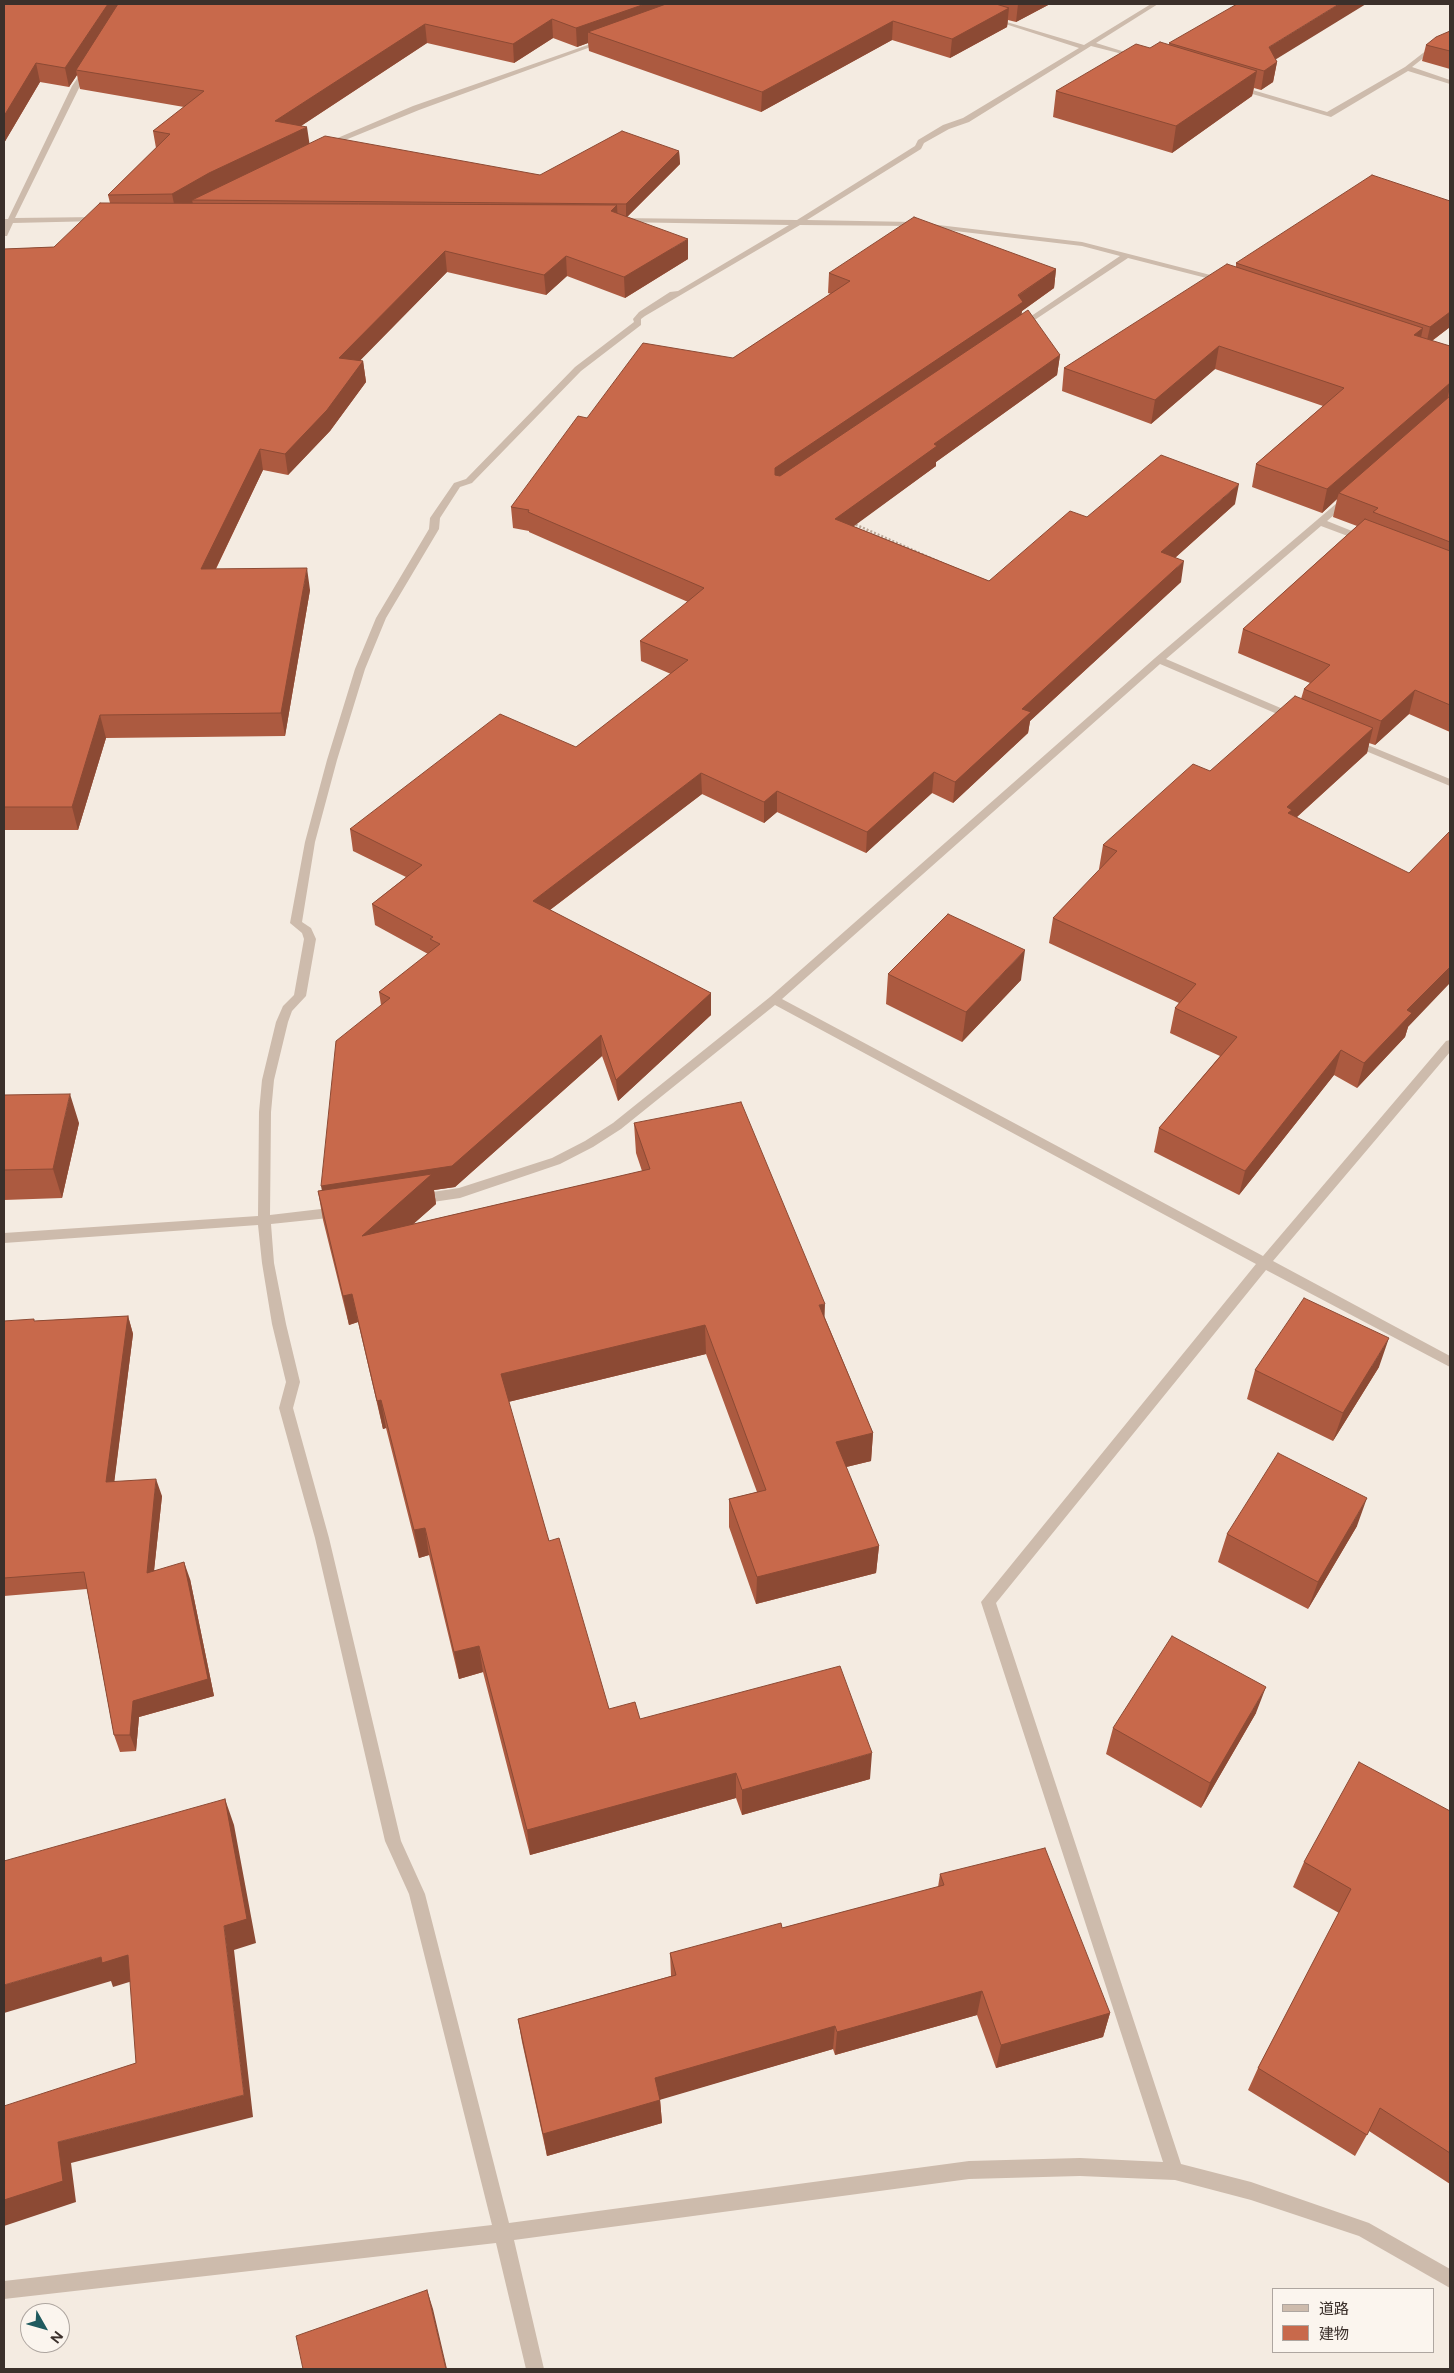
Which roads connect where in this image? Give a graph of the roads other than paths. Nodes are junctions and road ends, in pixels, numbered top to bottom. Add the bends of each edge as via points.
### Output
1 (1155, 4) edge
2 (983, 15) edge
3 (1450, 34) edge
4 (609, 40) edge
5 (1086, 45) junction
6 (92, 61) edge
7 (1146, 61) edge
8 (1407, 68) junction
9 (1450, 82) edge
10 (1232, 86) edge
11 (321, 146) edge
12 (109, 219) edge
13 (611, 220) edge
14 (7, 221) edge
15 (799, 222) junction
16 (4, 234) edge
17 (1126, 256) junction
18 (1228, 283) edge
19 (1013, 333) edge
20 (1356, 490) edge
21 (1320, 522) junction
22 (1376, 544) edge
23 (1159, 660) junction
24 (1305, 722) edge
25 (1341, 737) edge
26 (1450, 783) edge
27 (774, 1000) junction
28 (1450, 1044) edge
29 (403, 1202) edge
30 (347, 1210) edge
31 (264, 1220) junction
32 (4, 1238) edge
33 (1265, 1262) junction
34 (1450, 1362) edge
35 (1175, 2171) junction
36 (503, 2233) junction
37 (1450, 2278) edge
38 (4, 2290) edge
39 (535, 2369) edge

1 - 5 street
2 - 5 street
3 - 8 street
4 - 11 street via 416,108
5 - 7 street
5 - 15 street via 966,120 921,142 918,147
6 - 14 street
8 - 9 street
8 - 10 street via 1328,115
12 - 14 street
13 - 15 street
14 - 16 street
15 - 17 street via 913,224 1082,244
15 - 31 street via 642,314 628,331 578,369 482,469 469,481 458,485 435,518 434,528 381,618 357,678 310,842 296,923 307,931 310,940 300,996 286,1009 268,1080
17 - 18 street
17 - 19 street
20 - 21 street
21 - 22 street
21 - 23 street
23 - 24 street
23 - 27 street
25 - 26 street
27 - 29 street via 617,1126 589,1144 556,1161 460,1193
27 - 33 street
28 - 33 street
30 - 31 street
31 - 32 street
31 - 36 street via 277,1316 293,1382 286,1408 322,1538 392,1842 417,1894
33 - 34 street
33 - 35 street via 988,1602
35 - 36 street via 1080,2167 969,2170
35 - 37 street via 1251,2191 1363,2229
36 - 38 street
36 - 39 street

